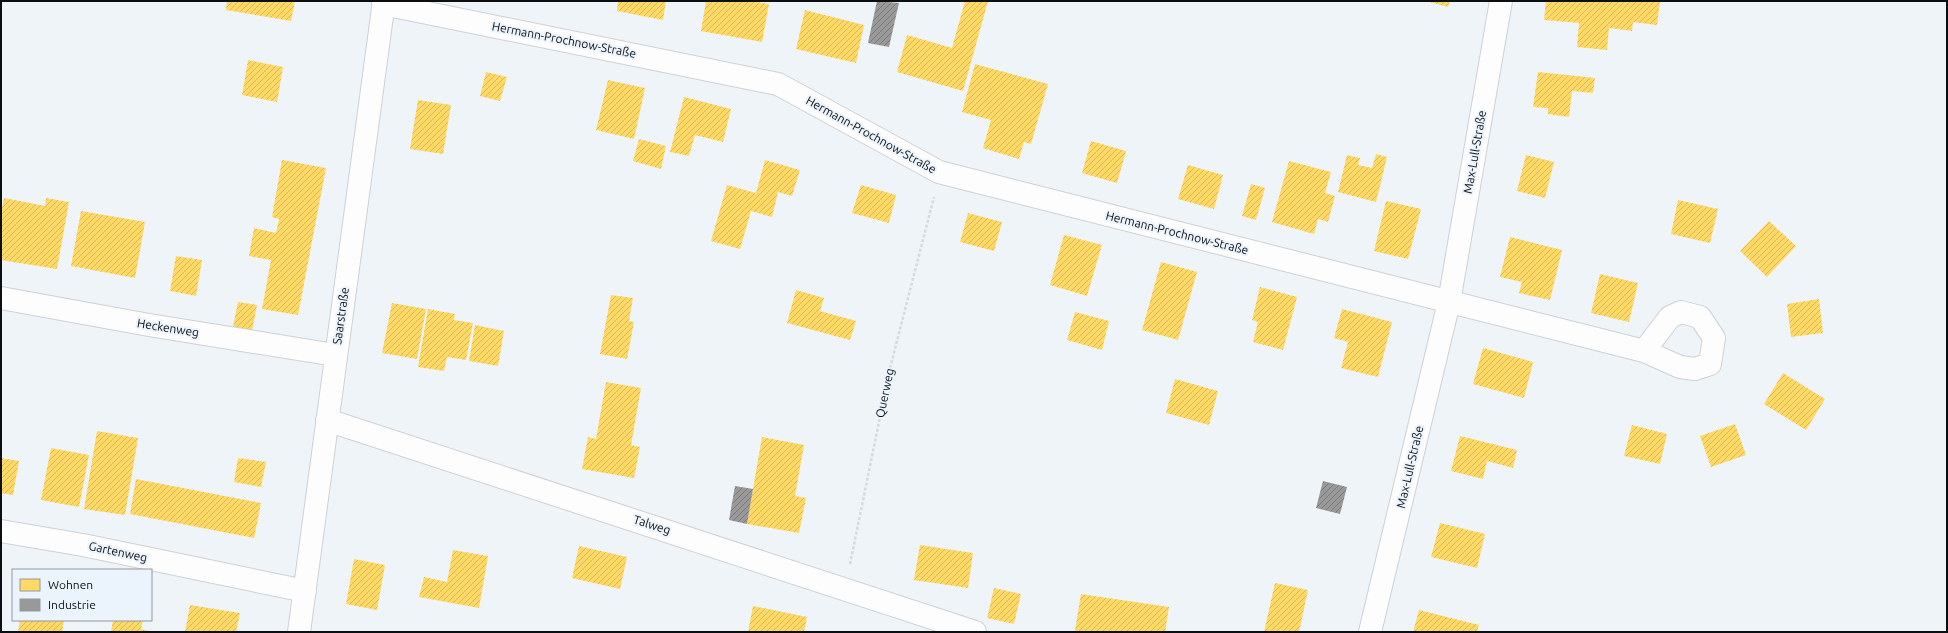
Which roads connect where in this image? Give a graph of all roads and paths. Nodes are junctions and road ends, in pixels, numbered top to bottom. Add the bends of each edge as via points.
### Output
1 (1501, 1) edge
2 (384, 2) edge
3 (934, 199) dead end
4 (1, 298) edge
5 (1449, 302) junction
6 (1644, 351) dead end
7 (335, 355) junction
8 (328, 420) junction
9 (1, 531) edge
10 (845, 588) junction
11 (305, 591) junction
12 (299, 632) edge
13 (975, 632) edge
14 (1370, 632) edge

1 - 5 street, Max-Lull-Straße
2 - 5 street, Hermann-Prochnow-Straße via 778,84 939,172
2 - 7 street, Saarstraße
3 - 10 path, Querweg via 890,368
4 - 7 street, Heckenweg
5 - 6 street
5 - 14 street, Max-Lull-Straße
7 - 8 street, Saarstraße
8 - 10 street, Talweg
8 - 11 street, Saarstraße
9 - 11 street, Gartenweg via 83,545
10 - 13 street, Talweg
11 - 12 street, Saarstraße

